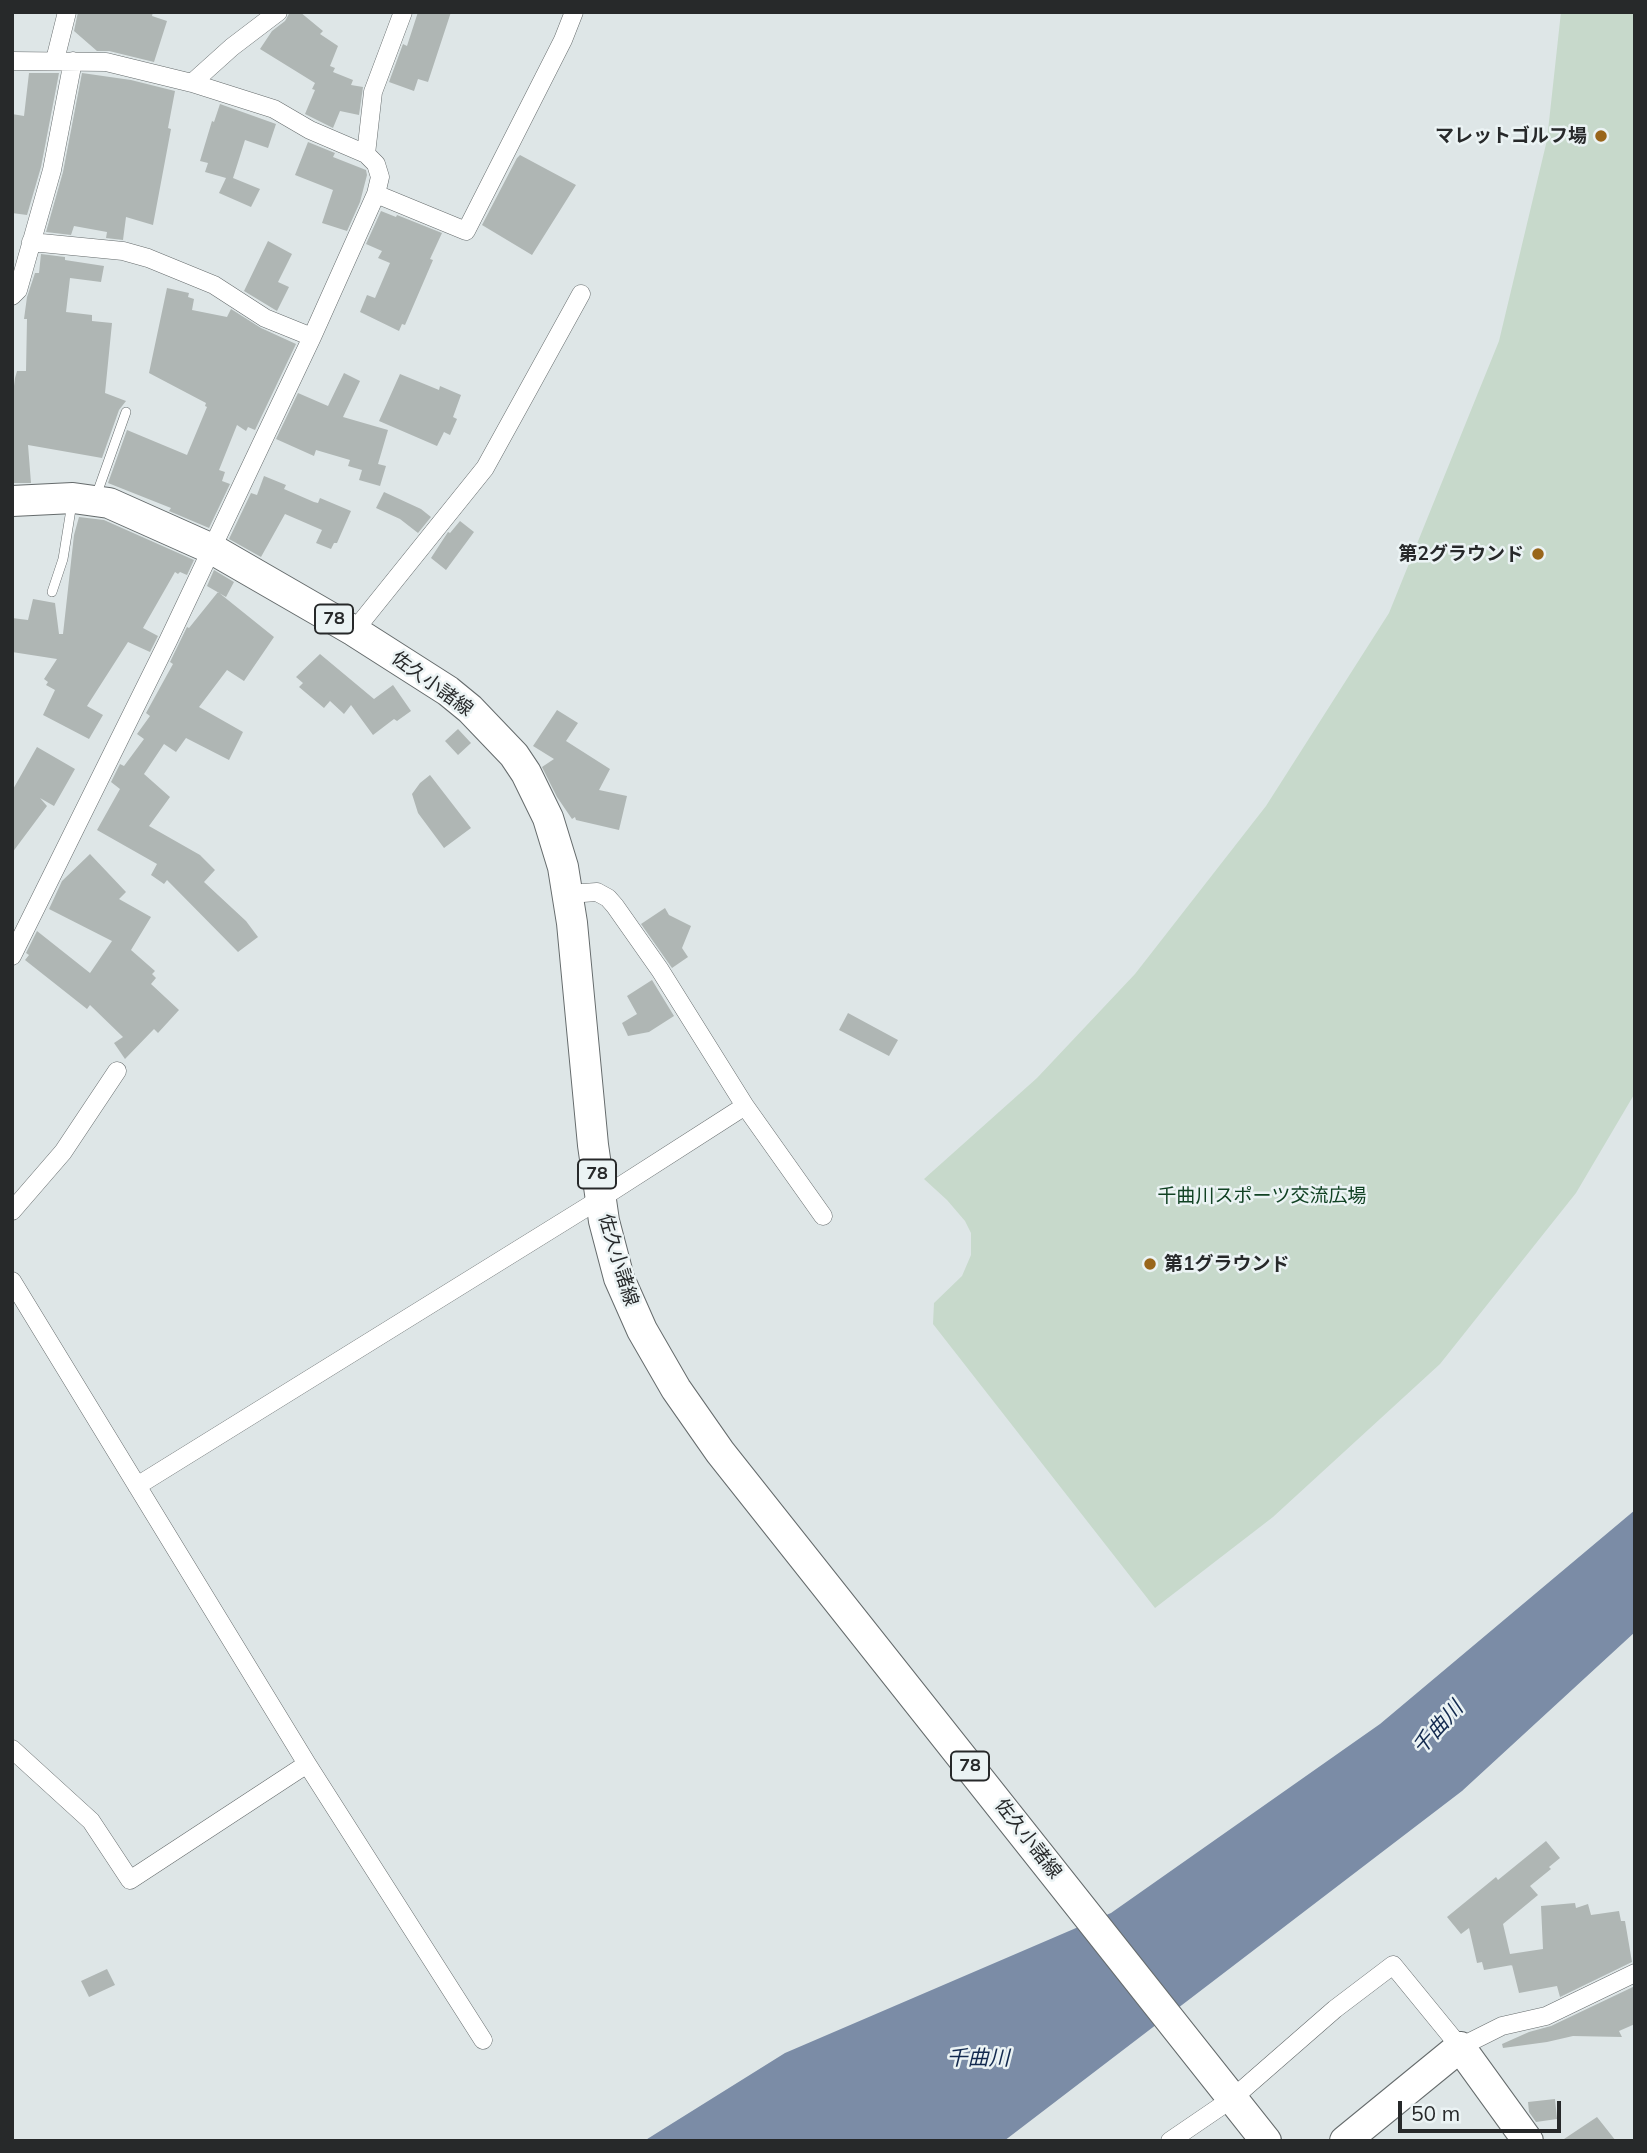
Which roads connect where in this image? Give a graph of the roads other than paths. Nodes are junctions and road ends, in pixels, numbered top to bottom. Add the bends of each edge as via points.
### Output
1 (68, 12) edge
2 (278, 12) edge
3 (403, 12) edge
4 (574, 12) edge
5 (12, 61) edge
6 (64, 61) junction
7 (192, 83) junction
8 (366, 154) junction
9 (376, 194) junction
10 (32, 242) junction
11 (581, 294) dead end
12 (12, 296) edge
13 (312, 337) junction
14 (127, 412) dead end
15 (83, 499) junction
16 (12, 501) edge
17 (212, 549) junction
18 (52, 592) dead end
19 (354, 631) junction
20 (568, 894) junction
21 (12, 956) edge
22 (117, 1071) dead end
23 (745, 1106) junction
24 (600, 1199) junction
25 (12, 1211) edge
26 (823, 1216) dead end
27 (12, 1281) edge
28 (137, 1486) junction
29 (12, 1749) edge
30 (307, 1764) junction
31 (1635, 1973) edge
32 (484, 2040) dead end
33 (1460, 2047) junction
34 (1226, 2089) junction
35 (1170, 2141) edge
36 (1266, 2141) edge
37 (1345, 2141) edge
38 (1528, 2141) edge

1 - 6 street
2 - 7 street
3 - 8 street via 373,92
4 - 9 street via 466,230
5 - 6 street
6 - 7 street via 106,62
6 - 10 street via 52,170
7 - 8 street via 274,109
8 - 9 street via 380,177
9 - 13 street
10 - 12 street via 18,290
10 - 13 street via 123,251 148,258 214,285 265,318
11 - 19 street via 485,468
13 - 17 street
14 - 15 lane
15 - 16 main road, 佐久小諸線 / 78
15 - 17 main road, 佐久小諸線 / 78 via 125,509
15 - 18 lane
17 - 19 main road, 佐久小諸線 / 78
17 - 21 street
19 - 20 main road, 佐久小諸線 / 78 via 448,691 513,755 548,817
20 - 23 street via 597,892 615,906
20 - 24 main road, 佐久小諸線 / 78
22 - 25 street via 63,1152
23 - 24 street
23 - 26 street
24 - 28 street
24 - 34 main road, 佐久小諸線 / 78 via 619,1278 642,1330 720,1452
27 - 28 street
28 - 30 street
29 - 30 street via 91,1821 130,1880
30 - 32 street
31 - 33 street via 1546,2016 1502,2026
33 - 34 street via 1393,1965
33 - 37 main road
33 - 38 main road
34 - 35 street
34 - 36 main road, 佐久小諸線 / 78

